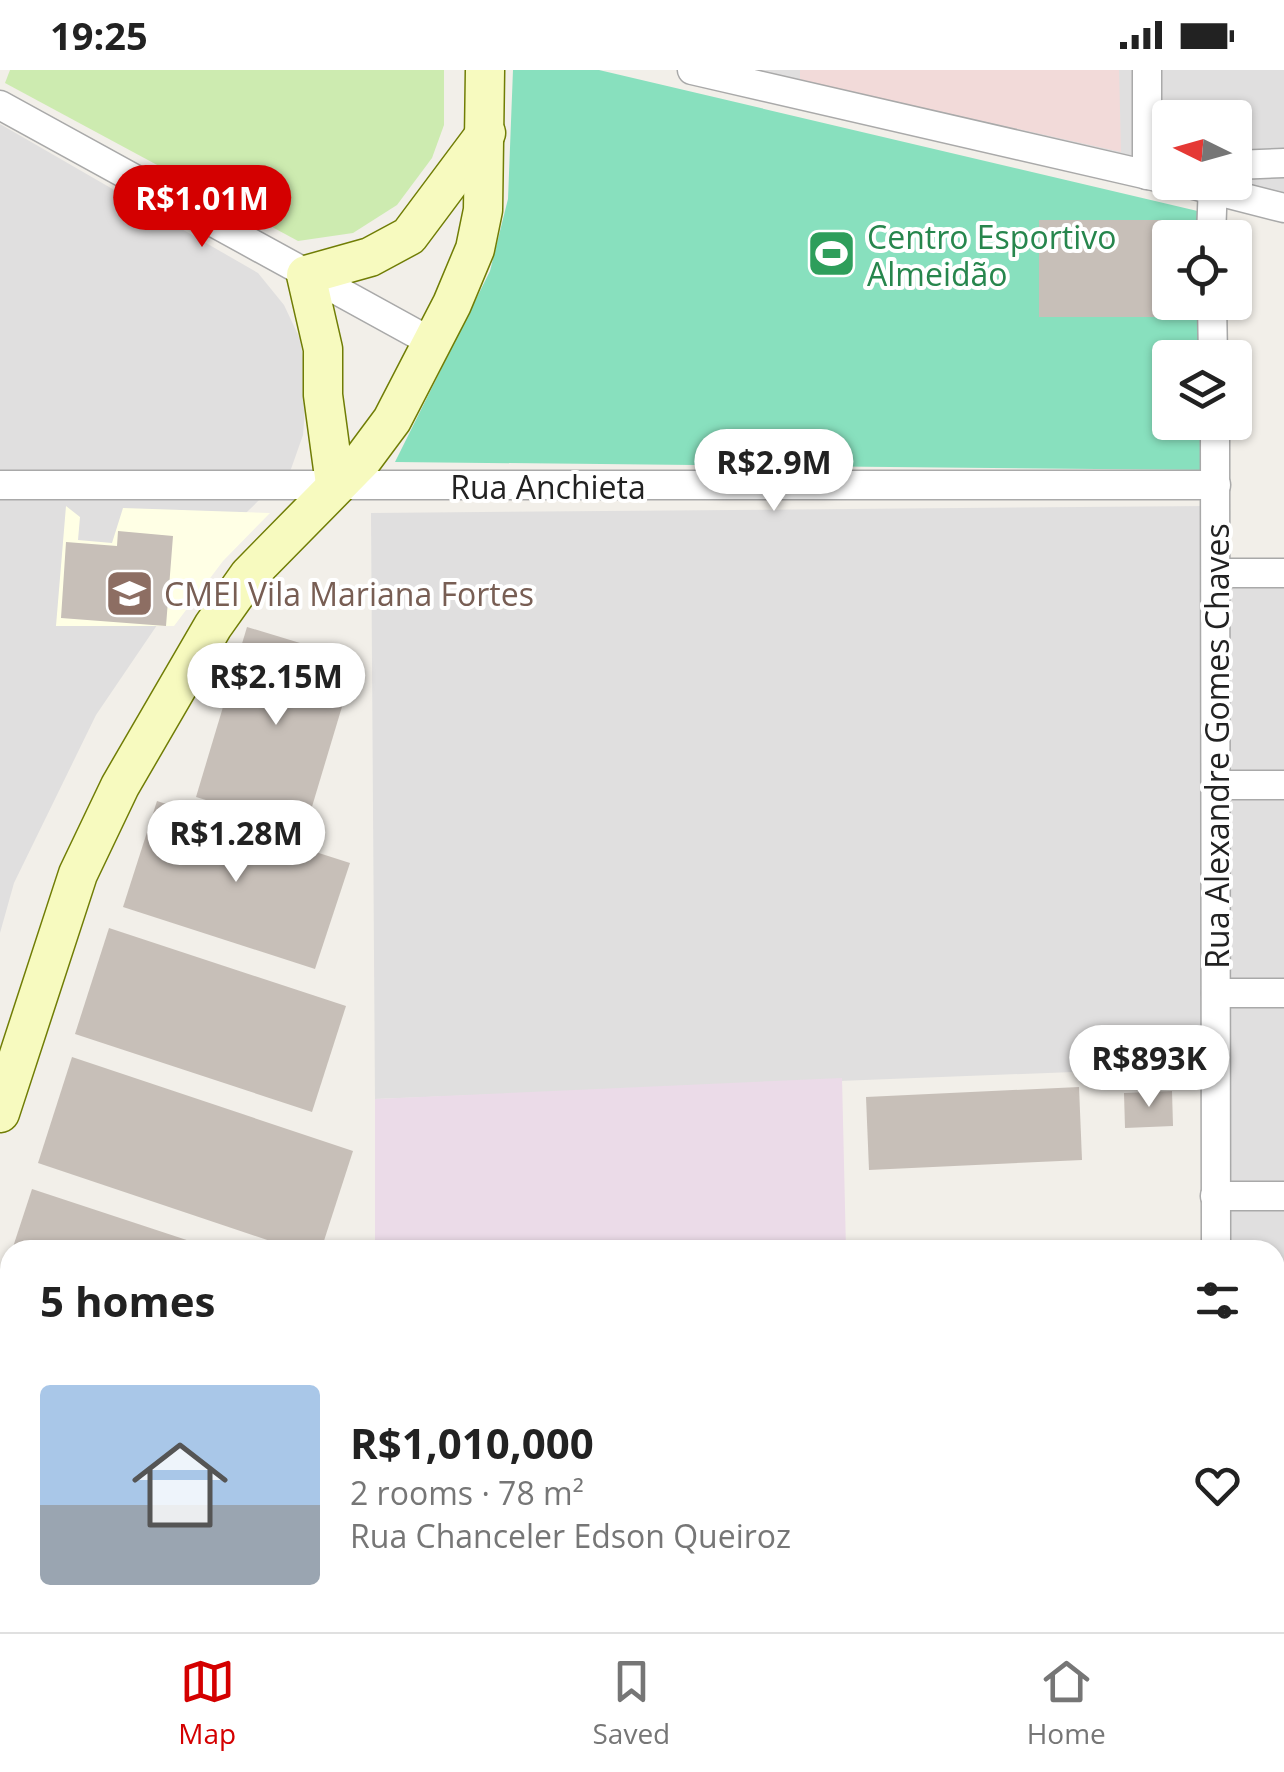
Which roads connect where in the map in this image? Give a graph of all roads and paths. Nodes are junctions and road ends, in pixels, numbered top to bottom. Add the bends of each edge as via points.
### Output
1 (485, 70) edge
2 (692, 70) edge
3 (1147, 70) edge
4 (0, 105) edge
5 (1152, 115) edge
6 (486, 133) junction
7 (1284, 163) edge
8 (1252, 164) edge
9 (1152, 175) edge
10 (1252, 199) edge
11 (1284, 208) edge
12 (306, 275) junction
13 (433, 343) junction
14 (1215, 440) edge
15 (334, 484) junction
16 (0, 485) edge
17 (1216, 485) junction
18 (1284, 572) edge
19 (1216, 573) junction
20 (1217, 785) junction
21 (1284, 785) edge
22 (1284, 993) edge
23 (1216, 994) junction
24 (0, 1113) edge
25 (1215, 1196) junction
26 (1284, 1196) edge
27 (1216, 1240) edge

1 - 6 street
2 - 9 street
3 - 5 street
4 - 12 street
6 - 12 street via 409,236 370,257
6 - 13 street via 476,249
7 - 8 street
10 - 11 street
12 - 13 street
12 - 15 street via 323,348
13 - 15 street via 392,420
14 - 17 street, Rua Alexandre Gomes Chaves
15 - 16 street, Rua Anchieta
15 - 17 street, Rua Anchieta
15 - 24 street via 222,613 120,786 72,893
17 - 19 street, Rua Alexandre Gomes Chaves
18 - 19 street
19 - 20 street, Rua Alexandre Gomes Chaves
20 - 21 street
20 - 23 street, Rua Alexandre Gomes Chaves
22 - 23 street
23 - 25 street, Rua Alexandre Gomes Chaves
25 - 26 street
25 - 27 street, Rua Alexandre Gomes Chaves

